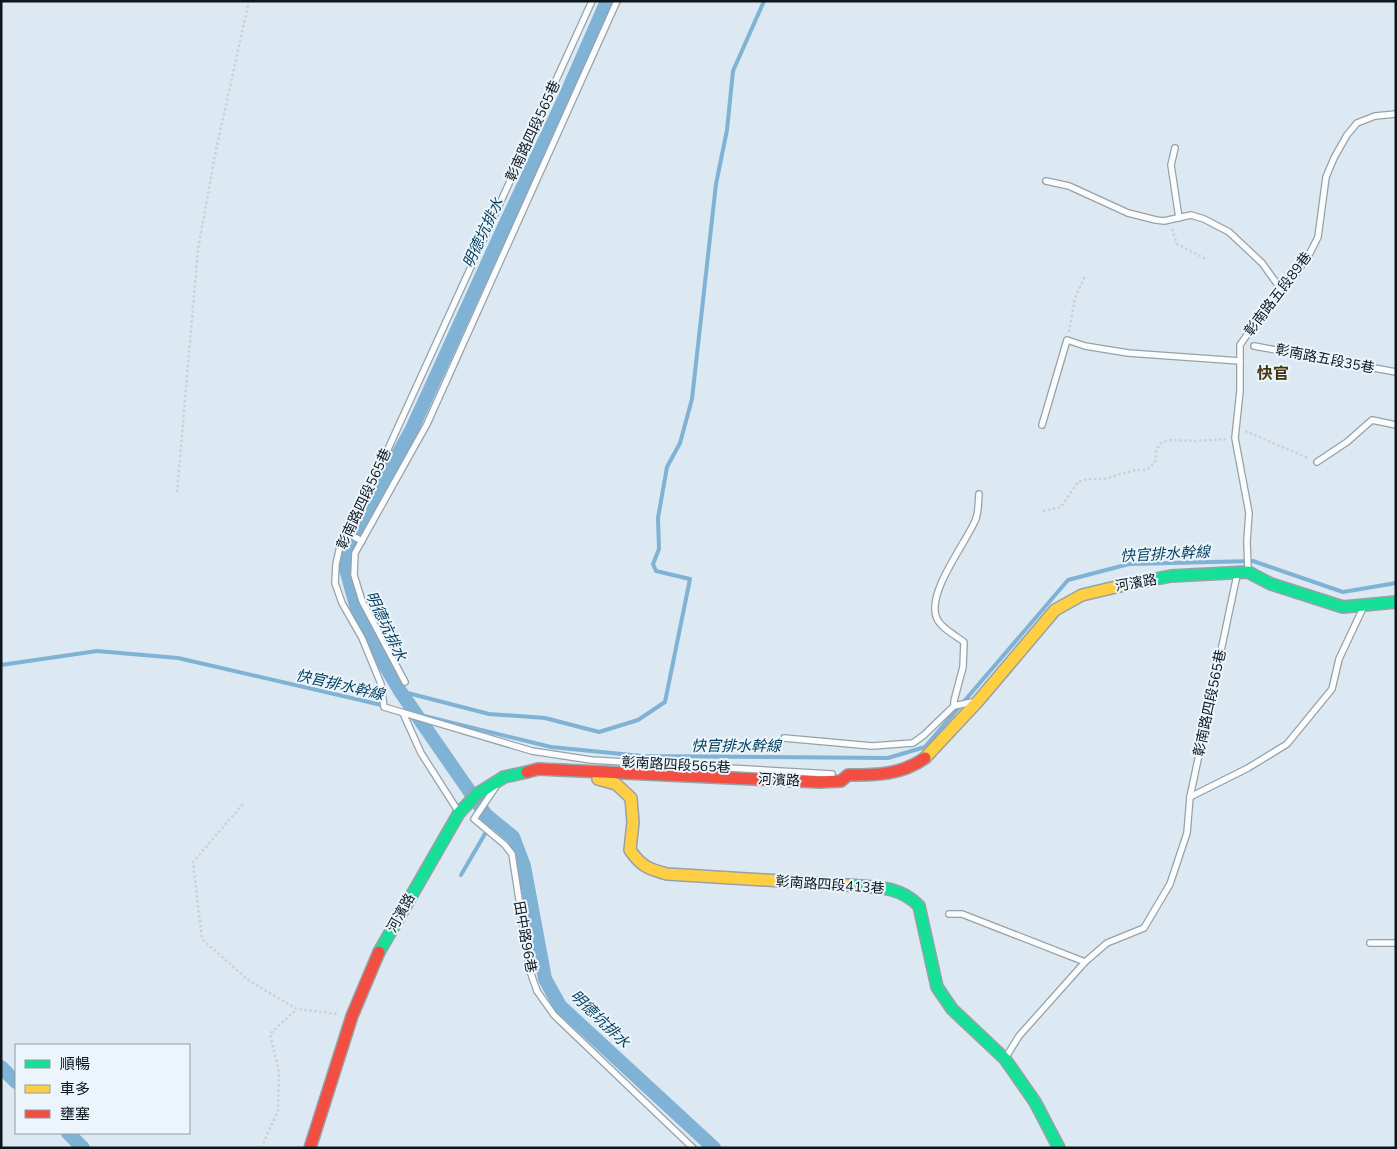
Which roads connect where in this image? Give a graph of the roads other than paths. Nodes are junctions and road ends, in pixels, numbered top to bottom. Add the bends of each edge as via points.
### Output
1 (592, 1) edge
2 (617, 1) edge
3 (1396, 114) edge
4 (1175, 148) dead end
5 (1046, 181) dead end
6 (1179, 218) junction
7 (1280, 288) junction
8 (1254, 346) dead end
9 (1240, 361) junction
10 (1396, 372) edge
11 (1042, 425) dead end
12 (1396, 425) edge
13 (1316, 462) road end
14 (979, 494) dead end
15 (347, 533) junction
16 (362, 541) junction
17 (1243, 572) junction
18 (1396, 602) edge
19 (1364, 606) junction
20 (405, 682) dead end
21 (979, 700) junction
22 (954, 706) junction
23 (403, 713) junction
24 (784, 738) dead end
25 (577, 772) junction
26 (848, 775) junction
27 (504, 777) junction
28 (1190, 797) junction
29 (459, 814) junction
30 (948, 914) dead end
31 (1370, 943) dead end
32 (1396, 943) edge
33 (1085, 962) junction
34 (1005, 1059) junction
35 (310, 1148) edge
36 (693, 1148) edge
37 (1059, 1148) edge

1 - 15 lane, 彰南路四段565巷
2 - 16 lane via 427,424
3 - 7 lane, 彰南路五段89巷 via 1375,116 1358,123 1347,136 1326,178 1318,237 1296,275
4 - 6 lane via 1171,165
5 - 6 lane via 1069,186 1128,213 1156,220
6 - 7 lane via 1191,215 1229,232 1262,264
7 - 9 lane, 彰南路五段89巷 via 1240,345
8 - 10 lane, 彰南路五段35巷
9 - 11 lane via 1128,353 1066,340
9 - 17 lane, 彰南路五段89巷 via 1234,438 1249,513
12 - 13 lane via 1372,420 1347,442
14 - 22 lane via 976,519 938,588 934,603 941,624 964,642
15 - 16 lane
15 - 23 lane, 彰南路四段565巷 via 340,546 335,582 381,684 384,707
16 - 20 lane via 355,554 354,575 362,601
17 - 19 street via 1343,607
17 - 21 street, 河濱路 via 1171,576 1082,595 1055,610
17 - 28 lane, 彰南路四段565巷
18 - 19 street
19 - 28 lane via 1339,659 1332,689 1287,744
21 - 22 lane
21 - 26 street, 河濱路 via 929,755 912,766 878,775
22 - 24 lane via 913,743 872,746
23 - 26 lane, 彰南路四段565巷 via 532,751 591,760
23 - 29 lane via 421,753
25 - 26 street, 河濱路 via 819,782 841,781
25 - 27 street, 河濱路 via 538,769
25 - 34 street, 彰南路四段413巷 via 616,784 631,798 630,850 639,863 651,870 667,874 877,887 897,890 911,897 919,906 938,986 952,1009
27 - 29 street, 河濱路 via 477,794
27 - 36 lane, 田中路96巷 via 474,819 512,854 530,971 537,991 554,1015
28 - 33 lane, 彰南路四段565巷 via 1187,833 1170,884 1144,928 1107,944
29 - 35 street, 河濱路 via 380,950 352,1016
30 - 33 lane via 962,914
31 - 32 lane
33 - 34 lane, 彰南路四段565巷 via 1019,1036
34 - 37 street, 彰南路四段413巷 via 1035,1102

